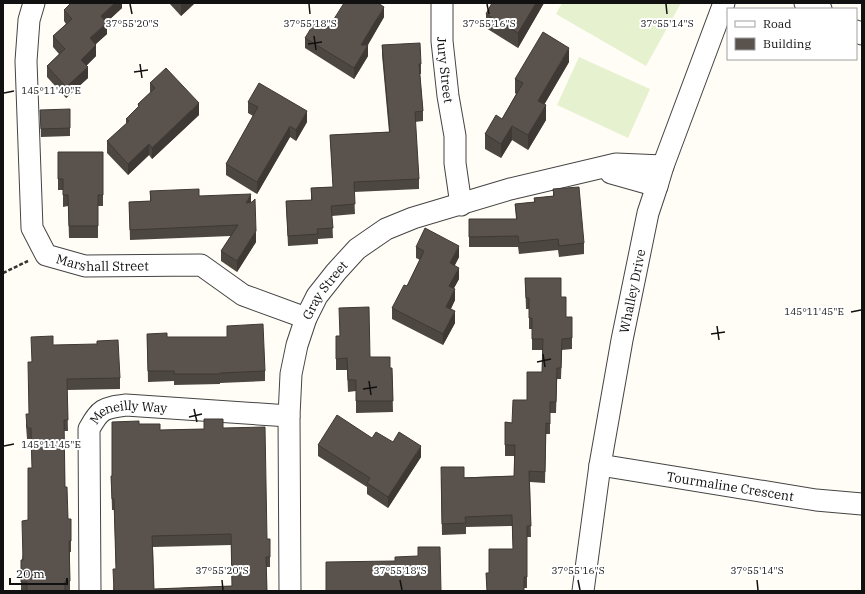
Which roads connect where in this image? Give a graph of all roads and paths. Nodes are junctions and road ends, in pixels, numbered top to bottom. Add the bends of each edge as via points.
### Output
1 (34, 3) edge
2 (442, 3) edge
3 (724, 3) edge
4 (804, 3) edge
5 (818, 8) edge
6 (663, 166) junction
7 (599, 169) junction
8 (658, 186) junction
9 (467, 203) junction
10 (46, 255) junction
11 (3, 273) edge
12 (306, 318) junction
13 (289, 416) junction
14 (600, 465) junction
15 (862, 504) edge
16 (90, 591) edge
17 (290, 591) edge
18 (583, 591) edge

1 - 10 street, Marshall Street via 29,20 26,61 32,228
2 - 9 street, Jury Street via 442,41 455,136 455,162
3 - 6 street, Whalley Drive
4 - 5 street
6 - 7 street, Gray Street via 616,164
6 - 8 street, Whalley Drive
7 - 8 street, Gray Street
7 - 9 street, Gray Street via 510,189
8 - 14 street, Whalley Drive via 648,213
9 - 12 street, Gray Street via 413,218 386,229 356,249 317,296
10 - 11 path via 24,262
10 - 12 street, Marshall Street via 84,266 201,265 243,295
12 - 13 street, Gray Street via 291,374
13 - 16 street, Meneilly Way via 126,405 107,407 97,415 89,429
13 - 17 street, Gray Street
14 - 15 street, Tourmaline Crescent via 816,500
14 - 18 street, Whalley Drive

